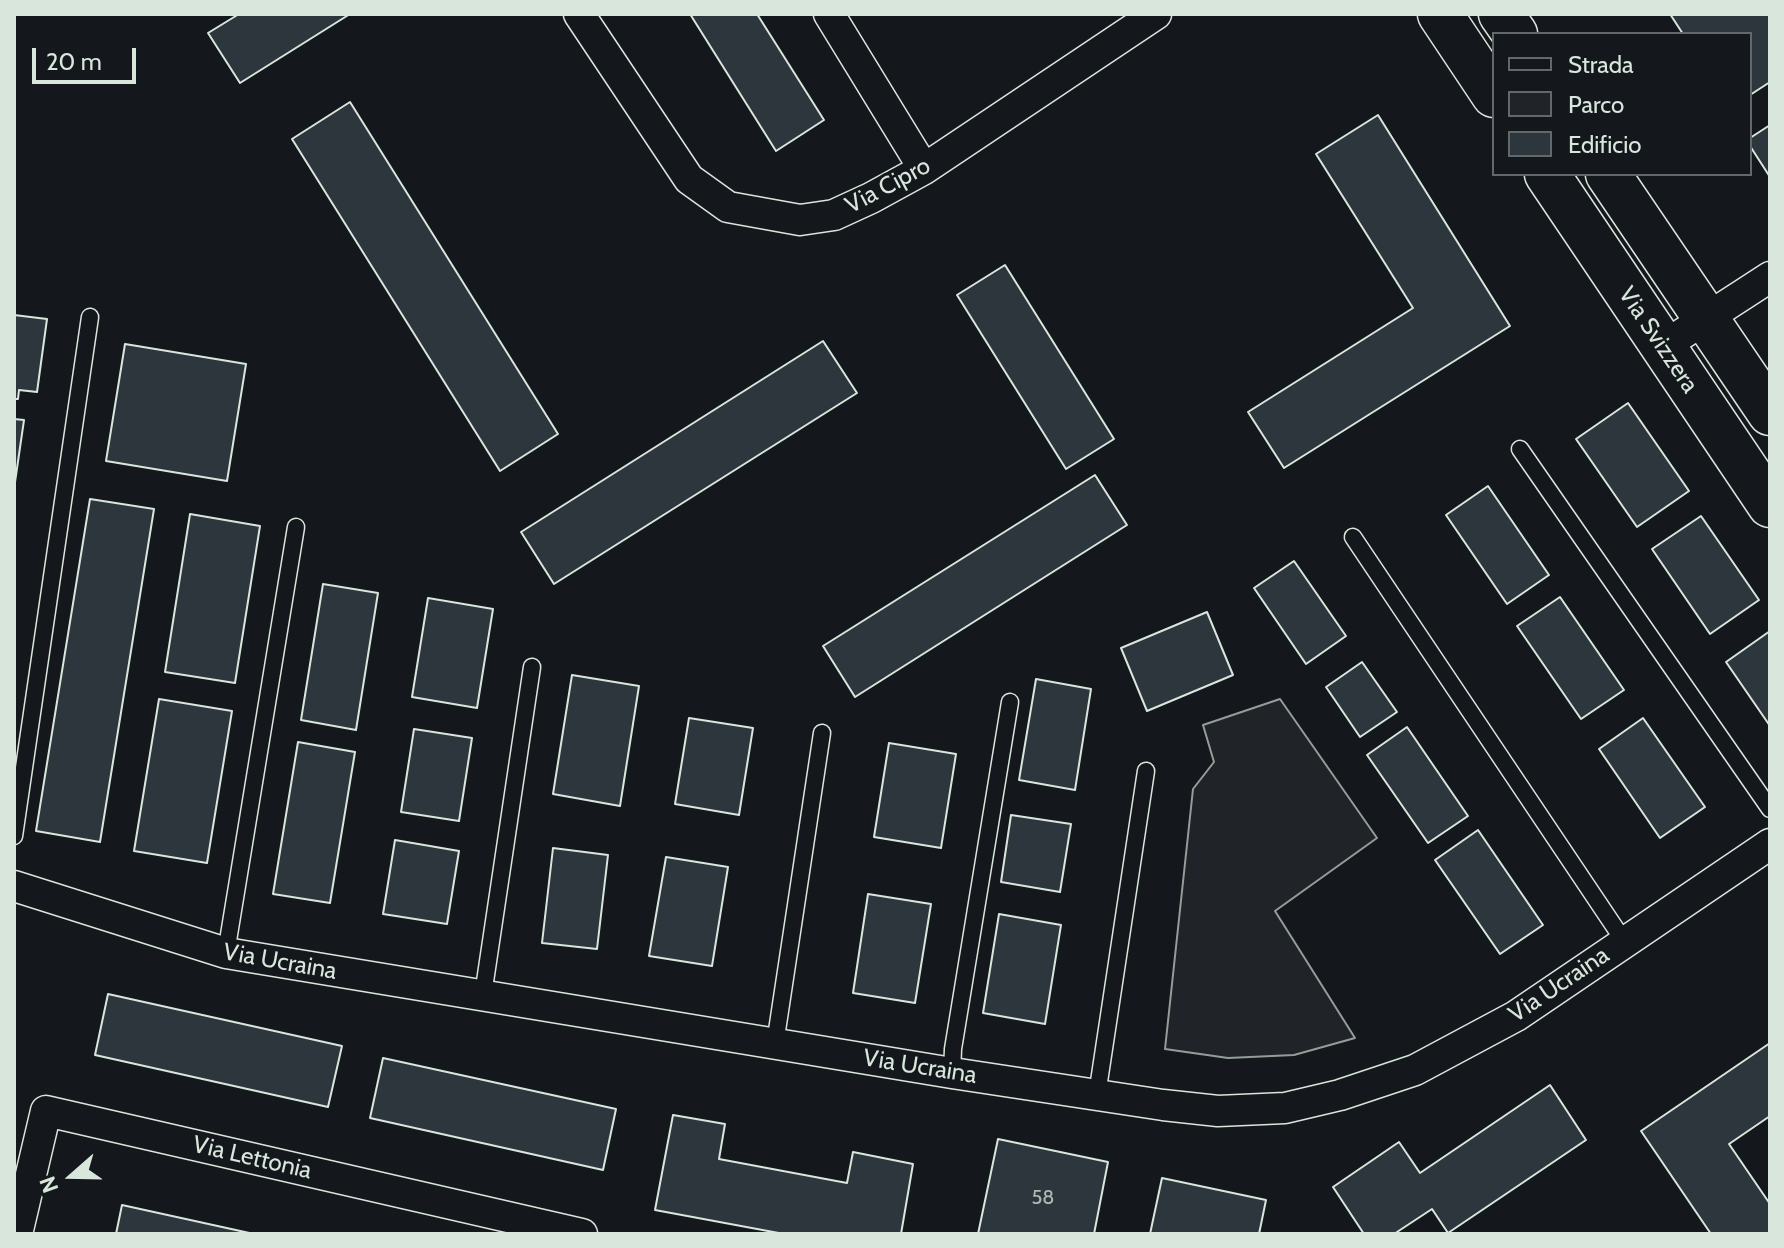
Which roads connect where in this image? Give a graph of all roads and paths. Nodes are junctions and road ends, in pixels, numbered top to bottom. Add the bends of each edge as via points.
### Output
1 (579, 14) edge
2 (829, 14) edge
3 (1156, 14) edge
4 (1440, 14) edge
5 (1501, 14) edge
6 (1514, 32) edge
7 (1492, 92) edge
8 (924, 169) junction
9 (1548, 176) edge
10 (1609, 176) edge
11 (1770, 277) edge
12 (90, 317) dead end
13 (1705, 319) junction
14 (1662, 347) junction
15 (1770, 413) edge
16 (1520, 449) dead end
17 (1770, 505) edge
18 (296, 527) dead end
19 (1353, 537) dead end
20 (532, 667) dead end
21 (1010, 702) dead end
22 (822, 733) dead end
23 (1146, 771) dead end
24 (1770, 809) edge
25 (14, 836) edge
26 (1770, 844) edge
27 (14, 886) edge
28 (1624, 941) junction
29 (226, 953) junction
30 (483, 995) junction
31 (775, 1044) junction
32 (952, 1073) junction
33 (1097, 1095) junction
34 (17, 1234) edge
35 (582, 1234) edge

1 - 8 street, Via Cipro via 689,179 728,207 800,220 834,215
2 - 8 street
3 - 8 street, Via Cipro
4 - 7 main road
5 - 6 main road
9 - 14 main road, Via Svizzera
10 - 13 main road, Via Svizzera
11 - 13 street
12 - 25 lane
13 - 14 street
13 - 15 main road, Via Svizzera
14 - 17 main road, Via Svizzera
16 - 24 lane
18 - 29 lane
19 - 28 lane
20 - 30 lane
21 - 32 lane
22 - 31 lane
23 - 33 lane
26 - 28 street, Via Ucraina
27 - 29 street, Via Ucraina
28 - 33 street, Via Ucraina via 1516,1016 1452,1052 1340,1095 1285,1108 1218,1111
29 - 30 street, Via Ucraina
30 - 31 street, Via Ucraina
31 - 32 street, Via Ucraina
32 - 33 street, Via Ucraina
34 - 35 street, Via Lettonia via 46,1111

